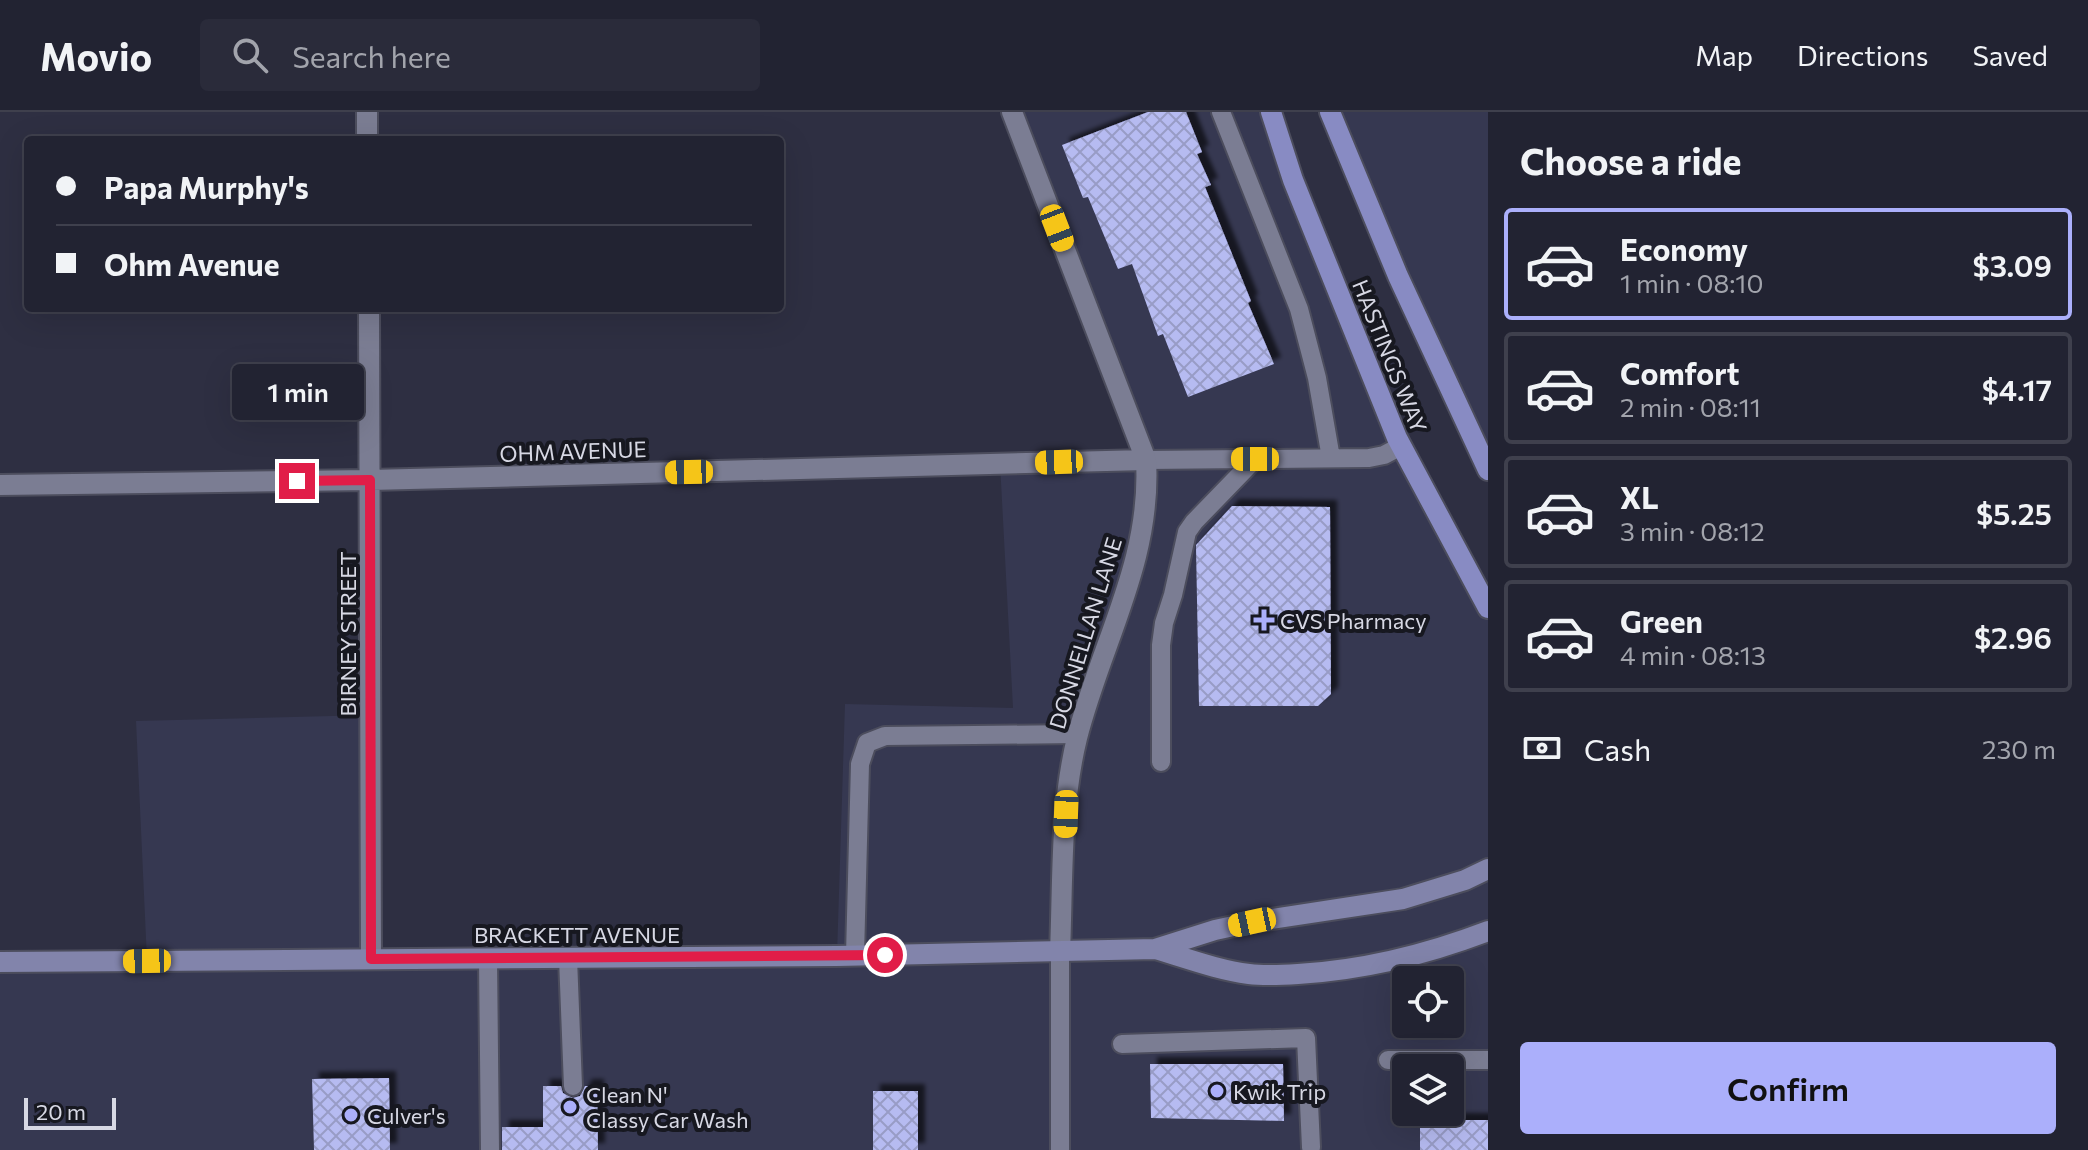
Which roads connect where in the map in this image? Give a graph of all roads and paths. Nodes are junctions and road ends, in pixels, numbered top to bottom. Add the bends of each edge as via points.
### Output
1 (367, 112) edge
2 (1012, 112) edge
3 (1221, 112) edge
4 (1271, 112) edge
5 (1330, 112) edge
6 (367, 136) edge
7 (369, 312) edge
8 (1401, 446) junction
9 (1331, 458) junction
10 (1255, 459) junction
11 (1146, 460) junction
12 (1488, 470) edge
13 (370, 480) junction
14 (0, 485) edge
15 (1488, 608) edge
16 (1078, 734) junction
17 (1161, 762) dead end
18 (1488, 857) edge
19 (1488, 869) edge
20 (1403, 899) junction
21 (1488, 931) edge
22 (1155, 949) junction
23 (1060, 952) junction
24 (855, 955) junction
25 (488, 958) junction
26 (568, 958) junction
27 (371, 959) junction
28 (0, 962) edge
29 (1122, 1044) dead end
30 (1388, 1060) dead end
31 (1488, 1060) edge
32 (573, 1086) dead end
33 (1311, 1147) dead end
34 (490, 1150) edge
35 (1060, 1150) edge

1 - 6 street
2 - 11 street, DONNELLAN LANE
3 - 9 lane via 1299,309
4 - 8 main road, HASTINGS WAY via 1293,180
5 - 12 main road, HASTINGS WAY via 1398,276
7 - 13 street, BIRNEY STREET
8 - 9 lane via 1369,458
8 - 15 main road, HASTINGS WAY
9 - 10 lane
10 - 11 lane
10 - 17 lane via 1187,532 1161,645
11 - 13 street, OHM AVENUE
11 - 16 street, DONNELLAN LANE via 1145,514 1133,573
13 - 14 street, OHM AVENUE
13 - 27 street, BIRNEY STREET
16 - 23 street, DONNELLAN LANE via 1066,814
16 - 24 lane via 885,736 867,743 860,764
18 - 20 main road
19 - 20 main road, BRACKETT AVENUE
20 - 22 main road, BRACKETT AVENUE via 1252,922
21 - 22 main road, BRACKETT AVENUE via 1379,963 1278,975 1246,974
22 - 23 main road, BRACKETT AVENUE
23 - 24 main road, BRACKETT AVENUE
23 - 35 lane
24 - 26 main road, BRACKETT AVENUE
25 - 26 main road, BRACKETT AVENUE
25 - 27 main road, BRACKETT AVENUE
25 - 34 lane
26 - 32 lane
27 - 28 main road, BRACKETT AVENUE
29 - 33 lane via 1306,1038
30 - 31 lane

